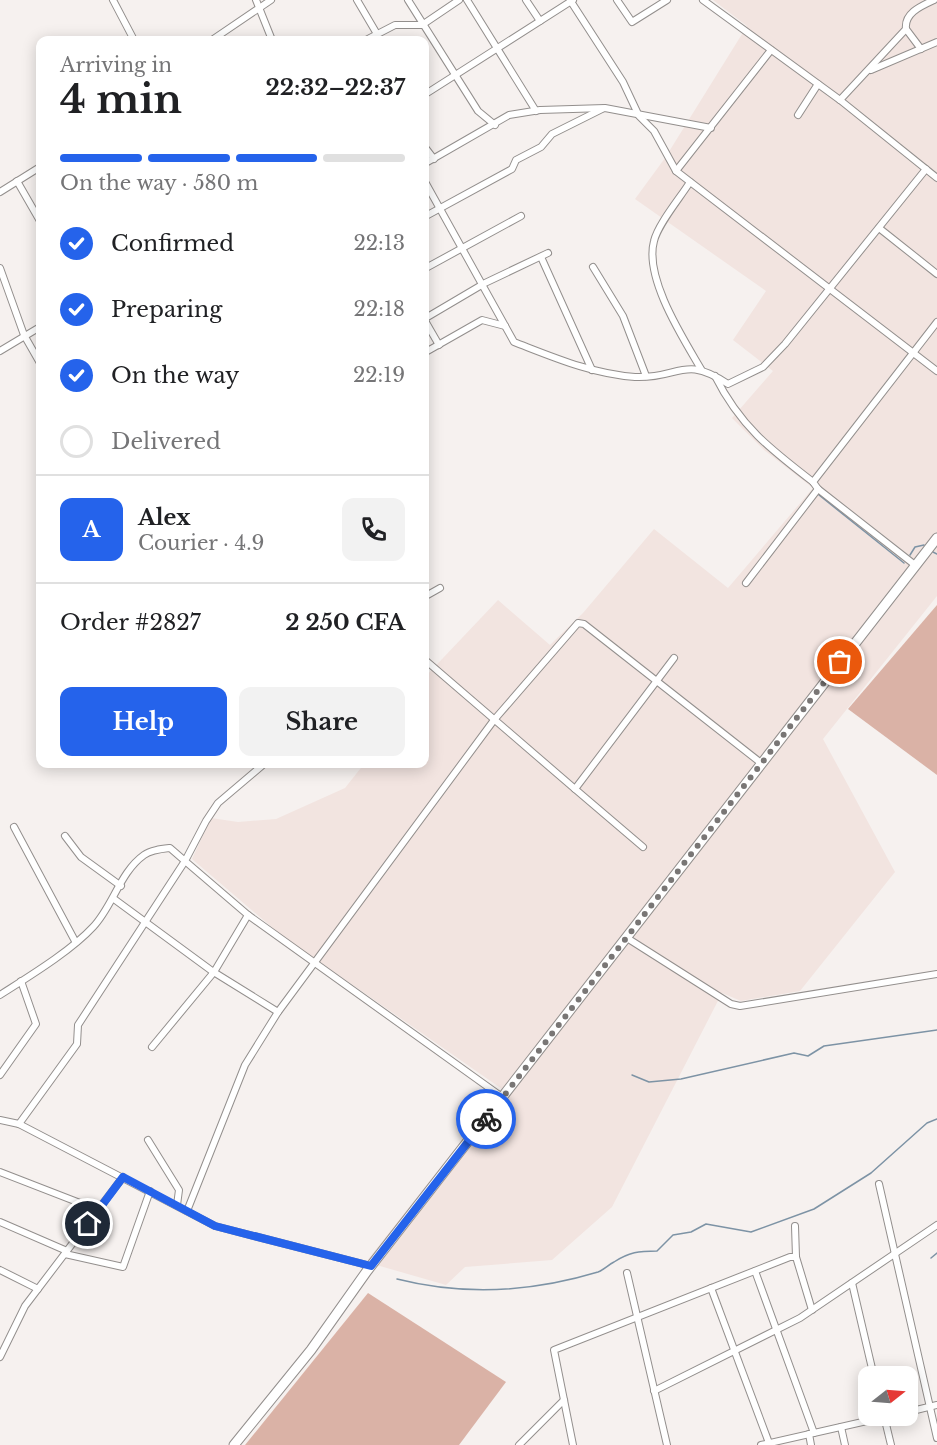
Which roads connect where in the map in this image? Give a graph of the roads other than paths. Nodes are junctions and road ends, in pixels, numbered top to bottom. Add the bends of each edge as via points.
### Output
1 (113, 0) edge
2 (256, 0) edge
3 (271, 0) edge
4 (357, 0) edge
5 (408, 0) edge
6 (459, 0) edge
7 (467, 0) edge
8 (526, 0) edge
9 (572, 0) edge
10 (617, 0) edge
11 (703, 0) edge
12 (934, 0) edge
13 (663, 1) edge
14 (259, 8) junction
15 (540, 21) junction
16 (422, 25) junction
17 (906, 29) junction
18 (377, 34) junction
19 (132, 36) edge
20 (218, 36) edge
21 (270, 36) edge
22 (373, 36) edge
23 (429, 36) edge
24 (429, 36) edge
25 (937, 42) edge
26 (497, 49) junction
27 (921, 49) junction
28 (771, 50) junction
29 (868, 72) junction
30 (454, 76) junction
31 (818, 84) junction
32 (429, 92) edge
33 (840, 100) junction
34 (605, 108) junction
35 (536, 111) junction
36 (798, 115) dead end
37 (639, 116) junction
38 (495, 125) junction
39 (711, 128) junction
40 (429, 152) edge
41 (434, 159) junction
42 (429, 162) edge
43 (36, 169) edge
44 (926, 169) junction
45 (676, 171) junction
46 (937, 178) edge
47 (17, 181) junction
48 (690, 182) junction
49 (429, 189) edge
50 (0, 192) edge
51 (440, 208) junction
52 (36, 213) edge
53 (429, 214) edge
54 (520, 216) dead end
55 (879, 228) junction
56 (462, 248) junction
57 (429, 266) edge
58 (593, 267) dead end
59 (0, 268) edge
60 (937, 274) edge
61 (482, 284) junction
62 (830, 289) junction
63 (429, 316) edge
64 (937, 322) edge
65 (505, 326) junction
66 (429, 328) edge
67 (36, 330) edge
68 (25, 337) junction
69 (439, 345) junction
70 (429, 350) edge
71 (0, 351) edge
72 (913, 353) junction
73 (36, 356) edge
74 (701, 369) junction
75 (592, 370) junction
76 (937, 371) edge
77 (715, 375) junction
78 (646, 376) junction
79 (813, 482) junction
80 (818, 489) junction
81 (937, 538) edge
82 (915, 565) junction
83 (746, 583) dead end
84 (440, 588) dead end
85 (429, 594) edge
86 (674, 658) dead end
87 (429, 666) edge
88 (657, 681) junction
89 (494, 720) junction
90 (761, 763) junction
91 (259, 768) edge
92 (575, 789) junction
93 (14, 827) dead end
94 (65, 836) dead end
95 (643, 847) dead end
96 (185, 861) junction
97 (121, 886) junction
98 (114, 899) junction
99 (248, 915) junction
100 (145, 922) junction
101 (627, 938) junction
102 (75, 941) junction
103 (313, 963) junction
104 (213, 972) junction
105 (937, 974) edge
106 (21, 981) junction
107 (0, 994) edge
108 (278, 1012) junction
109 (152, 1047) dead end
110 (0, 1075) edge
111 (502, 1097) junction
112 (0, 1120) edge
113 (19, 1124) junction
114 (148, 1140) dead end
115 (0, 1172) edge
116 (123, 1177) junction
117 (879, 1184) dead end
118 (150, 1191) junction
119 (177, 1205) junction
120 (98, 1210) junction
121 (187, 1211) junction
122 (0, 1222) edge
123 (937, 1225) edge
124 (795, 1226) dead end
125 (66, 1252) junction
126 (895, 1254) junction
127 (796, 1257) junction
128 (371, 1266) junction
129 (0, 1269) edge
130 (755, 1270) junction
131 (627, 1273) dead end
132 (852, 1283) junction
133 (711, 1288) junction
134 (38, 1289) junction
135 (812, 1310) junction
136 (637, 1317) junction
137 (776, 1330) junction
138 (734, 1351) junction
139 (0, 1357) edge
140 (871, 1366) edge
141 (654, 1391) junction
142 (564, 1400) junction
143 (933, 1406) edge
144 (918, 1410) edge
145 (858, 1423) edge
146 (887, 1426) edge
147 (841, 1427) junction
148 (812, 1434) junction
149 (937, 1438) edge
150 (769, 1443) junction
151 (234, 1445) edge
152 (519, 1445) edge
153 (573, 1445) edge
154 (667, 1445) edge
155 (761, 1445) edge
156 (811, 1445) edge
157 (845, 1445) edge
158 (891, 1445) edge

1 - 19 street
2 - 14 street
3 - 14 street
4 - 18 street
5 - 16 street
6 - 16 street
7 - 26 street
8 - 15 street
9 - 15 street
9 - 37 street via 623,82
10 - 13 street via 632,22
11 - 28 street
12 - 17 street via 909,16
14 - 20 street
14 - 21 street
15 - 26 street
16 - 18 street via 395,25
16 - 24 street
17 - 27 street
17 - 29 street
18 - 22 street
23 - 30 street
25 - 27 street
26 - 30 street
26 - 35 street
27 - 29 street
28 - 31 street
28 - 39 street
29 - 33 street
30 - 32 street
30 - 38 street via 478,111
31 - 33 street
31 - 36 street
33 - 44 street
34 - 35 street
34 - 37 street
34 - 51 street via 552,134 541,147 516,160 512,169
35 - 38 street via 509,116
37 - 39 street
37 - 45 street via 654,131
38 - 41 street
39 - 45 street
40 - 41 street
41 - 42 street
43 - 47 street
44 - 46 street
44 - 55 street
45 - 48 street
47 - 50 street
47 - 52 street
48 - 62 street
48 - 74 street via 654,240 652,254 662,298
49 - 51 street
51 - 53 street
51 - 56 street
54 - 56 street
55 - 60 street
55 - 62 street
56 - 57 street
56 - 61 street
58 - 78 street via 623,316
59 - 68 street
61 - 63 street
61 - 65 street
61 - 75 street via 544,255
62 - 72 street
62 - 77 street via 763,367 728,384
64 - 72 street
65 - 69 street via 482,320
65 - 75 street via 514,342
66 - 69 street
67 - 68 street
68 - 71 street
68 - 73 street
69 - 70 street
72 - 76 street
72 - 79 street
74 - 77 street
74 - 78 street
75 - 78 street
77 - 79 street via 732,406 762,444
79 - 80 street
80 - 82 street
80 - 83 street
81 - 82 highway
82 - 90 highway
84 - 85 street
86 - 88 street
87 - 89 street
88 - 89 street via 578,623
88 - 90 street
88 - 92 street
89 - 92 street
89 - 103 street
90 - 101 highway
91 - 96 street via 218,803
92 - 95 street
93 - 102 street
94 - 97 street via 81,857
96 - 97 street via 170,848 159,849 144,855
96 - 99 street
96 - 100 street
97 - 98 street
98 - 100 street
98 - 102 street via 93,928
99 - 103 street
99 - 104 street
100 - 104 street
100 - 113 street via 78,1025 77,1044
101 - 105 street via 740,1006
101 - 111 highway
102 - 106 street
103 - 108 street
103 - 111 street
104 - 108 street
104 - 109 street
106 - 107 street
106 - 110 street via 36,1024
108 - 121 street via 245,1065
111 - 128 highway
112 - 113 street
113 - 116 street
114 - 119 street via 179,1190
115 - 120 street
116 - 118 street
116 - 120 street
117 - 126 street
118 - 119 street
118 - 125 street via 123,1267
119 - 121 street
120 - 125 street
121 - 128 street via 215,1226
122 - 125 street
123 - 126 street
124 - 127 street
125 - 134 street
126 - 132 street
126 - 143 street
127 - 130 street
127 - 135 street
128 - 151 highway via 311,1350
129 - 134 street
130 - 133 street
130 - 137 street
131 - 136 street
132 - 135 street
132 - 140 street
133 - 136 street
133 - 138 street
134 - 139 street via 25,1306
135 - 137 street
136 - 141 street
136 - 142 street via 554,1350
137 - 138 street
137 - 148 street
138 - 141 street
138 - 150 street
141 - 154 street
142 - 152 street
142 - 153 street
143 - 144 street
143 - 149 street
145 - 147 street
146 - 158 street
147 - 148 street
147 - 157 street
148 - 150 street
148 - 156 street
150 - 155 street

